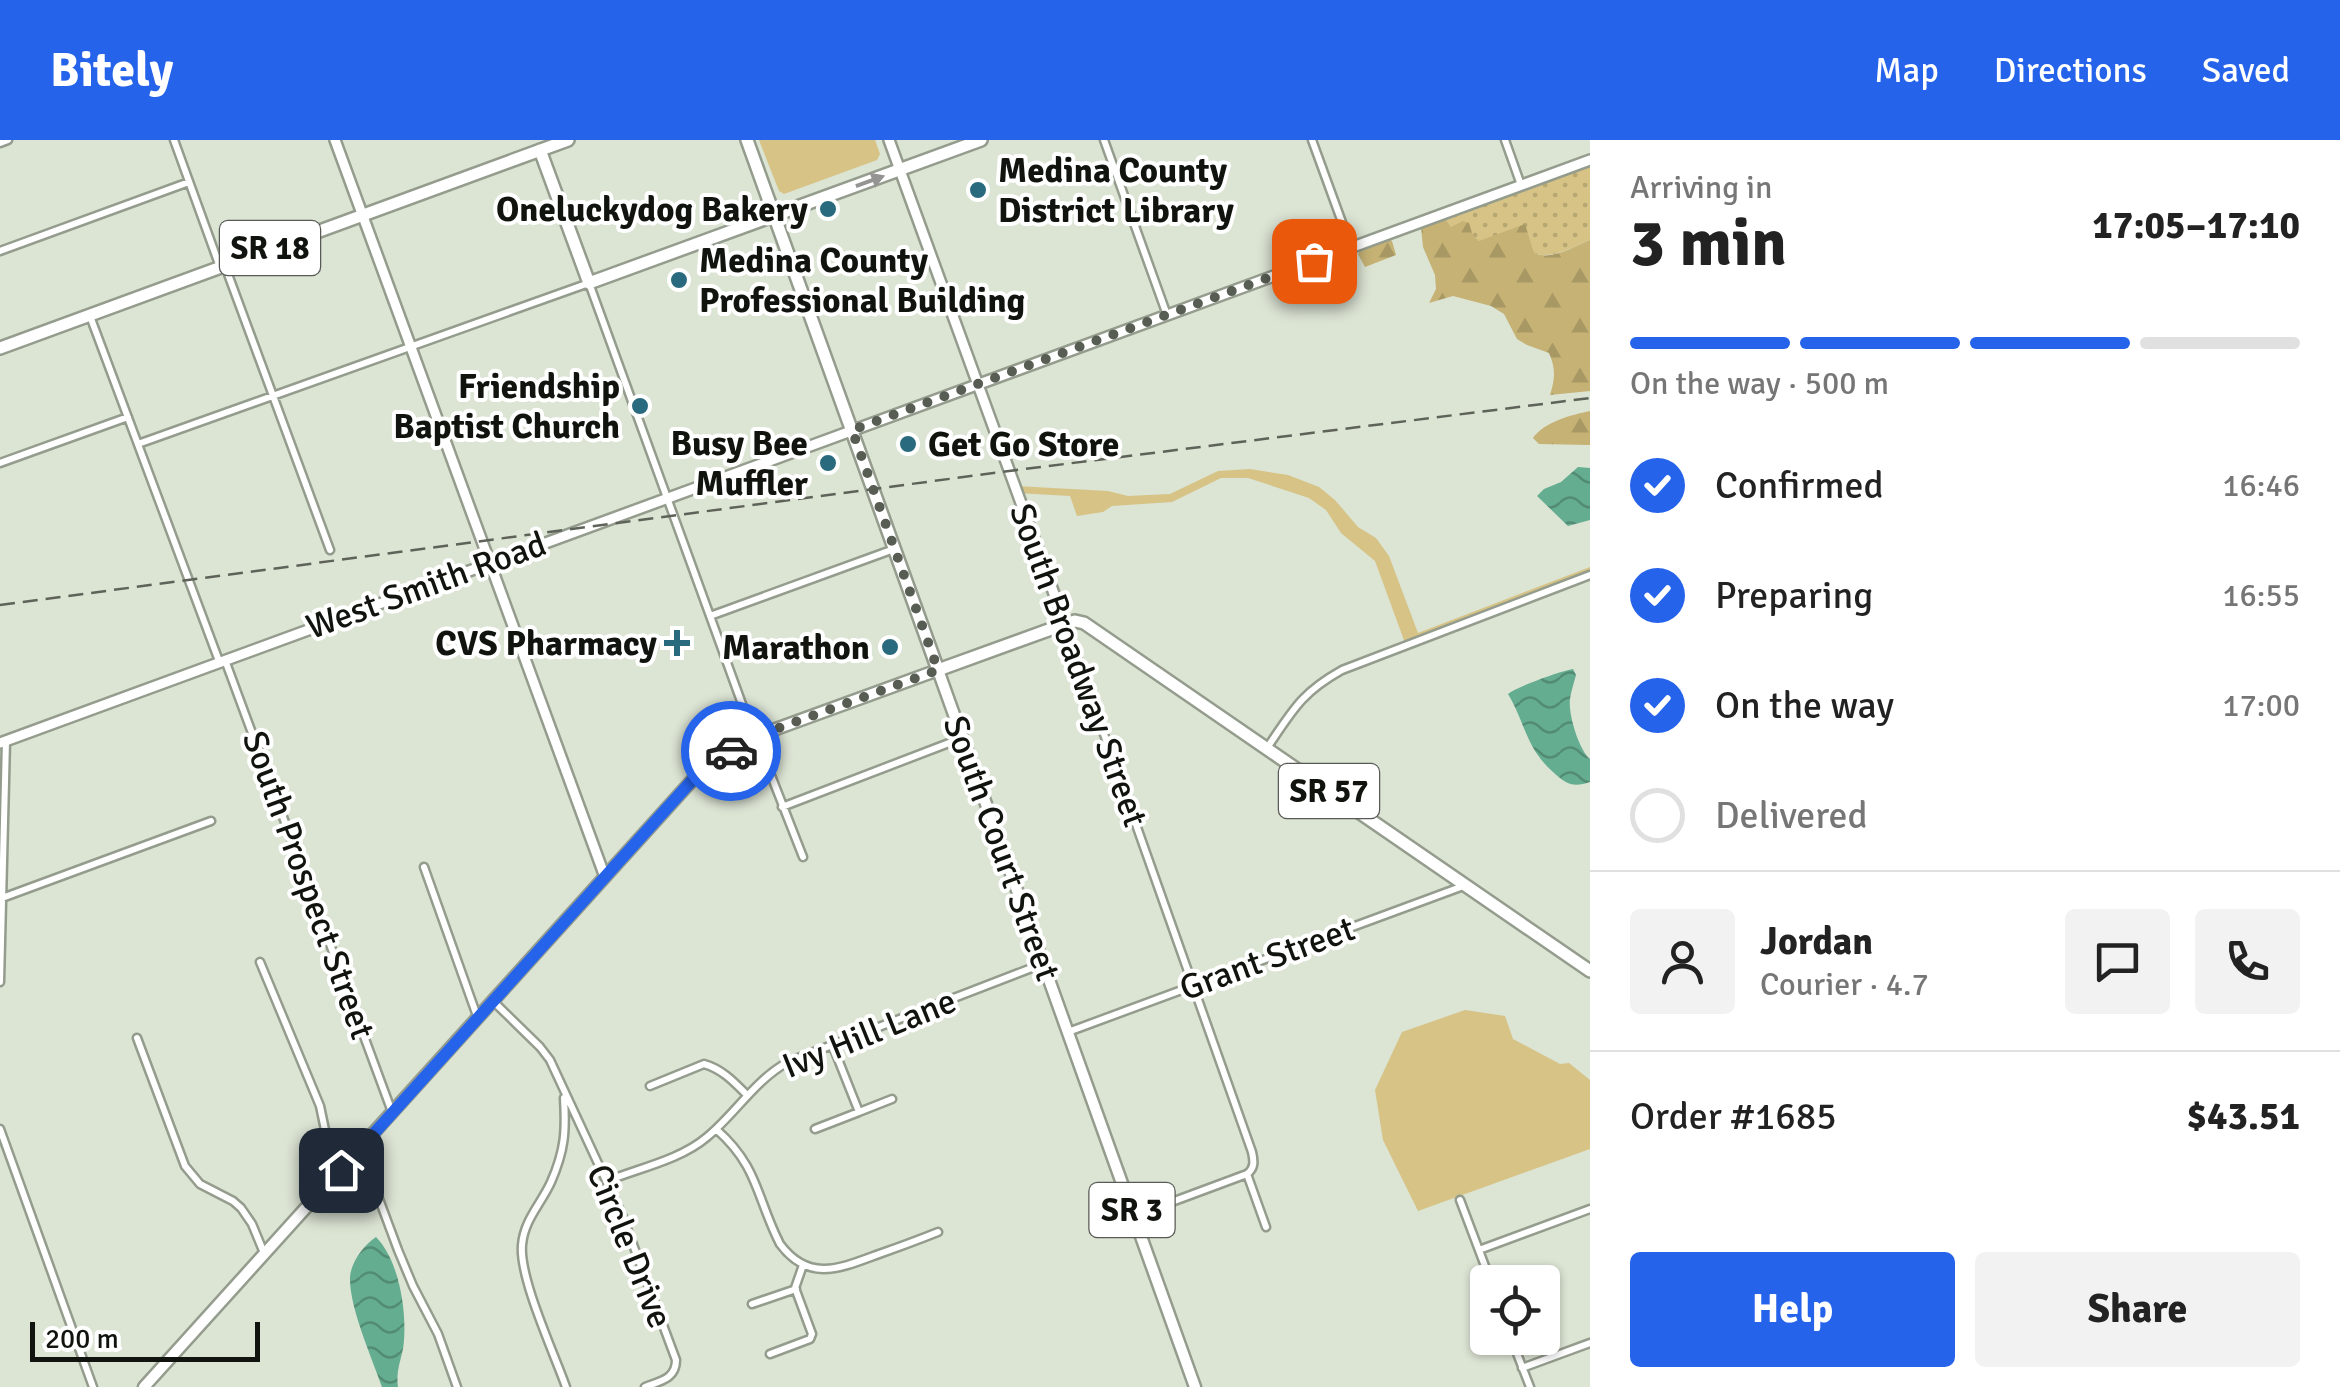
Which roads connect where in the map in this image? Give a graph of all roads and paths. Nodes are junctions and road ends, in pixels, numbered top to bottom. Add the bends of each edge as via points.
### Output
1 (8, 140) edge
2 (174, 140) edge
3 (335, 140) edge
4 (568, 140) edge
5 (746, 140) edge
6 (889, 140) edge
7 (980, 140) edge
8 (1104, 140) edge
9 (1312, 140) edge
10 (1505, 140) edge
11 (0, 143) edge
12 (538, 146) edge
13 (1590, 160) edge
14 (900, 170) junction
15 (189, 182) junction
16 (1521, 185) junction
17 (362, 215) junction
18 (774, 216) junction
19 (1350, 248) junction
20 (0, 251) edge
21 (222, 266) junction
22 (589, 283) junction
23 (89, 315) junction
24 (1167, 315) junction
25 (411, 346) junction
26 (0, 348) edge
27 (977, 384) junction
28 (273, 396) junction
29 (128, 417) junction
30 (852, 430) junction
31 (138, 444) junction
32 (0, 462) edge
33 (667, 497) junction
34 (894, 549) junction
35 (330, 550) dead end
36 (491, 562) junction
37 (1590, 575) edge
38 (710, 616) junction
39 (1065, 624) junction
40 (222, 660) junction
41 (938, 670) junction
42 (755, 737) junction
43 (962, 738) junction
44 (3, 742) edge
45 (1267, 748) junction
46 (782, 807) junction
47 (211, 821) dead end
48 (803, 857) dead end
49 (424, 867) dead end
50 (604, 878) junction
51 (1467, 885) junction
52 (2, 898) edge
53 (260, 962) dead end
54 (1043, 964) junction
55 (1590, 971) edge
56 (0, 982) edge
57 (1193, 986) junction
58 (493, 1001) junction
59 (478, 1017) junction
60 (1068, 1032) junction
61 (137, 1038) dead end
62 (832, 1044) junction
63 (650, 1086) dead end
64 (563, 1092) junction
65 (747, 1095) junction
66 (892, 1099) dead end
67 (392, 1112) junction
68 (858, 1112) junction
69 (716, 1128) junction
70 (815, 1128) dead end
71 (0, 1129) edge
72 (360, 1148) junction
73 (344, 1167) junction
74 (1247, 1174) junction
75 (606, 1181) junction
76 (1460, 1200) dead end
77 (1590, 1209) edge
78 (1134, 1216) junction
79 (1266, 1227) dead end
80 (938, 1232) dead end
81 (1478, 1250) junction
82 (264, 1254) junction
83 (803, 1265) junction
84 (1484, 1265) edge
85 (796, 1289) junction
86 (752, 1304) dead end
87 (1590, 1343) edge
88 (770, 1354) dead end
89 (1517, 1355) edge
90 (1522, 1368) junction
91 (650, 1386) edge
92 (93, 1387) edge
93 (144, 1387) edge
94 (457, 1387) edge
95 (566, 1387) edge
96 (1195, 1387) edge
97 (1530, 1387) edge

1 - 11 street
2 - 15 street
3 - 17 street
4 - 12 highway, SR 18
5 - 18 highway, South Court Street
6 - 14 street, South Broadway Street
7 - 14 highway
8 - 24 street
9 - 19 street
10 - 16 street
12 - 17 highway, SR 18
12 - 22 highway
13 - 16 street, West Smith Road
18 -> 14 highway
14 - 27 street, South Broadway Street
15 - 20 street
15 - 21 street
16 - 19 street, West Smith Road
17 - 21 highway, SR 18
17 - 25 street
18 - 22 highway
18 - 30 highway, South Court Street
19 - 24 street, West Smith Road
21 - 23 highway, SR 18
21 - 28 street
22 - 25 street
22 - 33 street
23 - 26 highway, SR 18
23 - 29 street, South Prospect Street
24 - 27 street, West Smith Road
25 - 28 street
25 - 36 street
27 - 30 street, West Smith Road
27 - 39 street, South Broadway Street
28 - 31 street
28 - 35 street
29 - 31 street, South Prospect Street
29 - 32 street
30 - 33 street, West Smith Road
30 - 34 highway, South Court Street
31 - 40 street, South Prospect Street
33 - 36 street, West Smith Road
33 - 38 street
34 - 38 street
34 - 41 highway, South Court Street
36 - 40 street, West Smith Road
36 - 50 street
37 - 45 street via 1342,670 1300,699
38 - 42 street
39 - 41 highway
39 - 45 highway, SR 57 via 1084,624
39 - 57 street, South Broadway Street
40 - 44 street, West Smith Road
40 - 67 street, South Prospect Street
41 - 42 main road
41 - 43 main road, South Court Street / SR 3
42 - 46 street
42 - 50 main road via 696,776
43 - 46 street
43 - 54 main road, South Court Street / SR 3
44 - 52 street
45 - 51 highway, SR 57
46 - 48 street
47 - 52 street
49 - 59 street
50 - 58 main road
51 - 55 highway, SR 57
51 - 57 street, Grant Street
52 - 56 street
53 - 73 street via 320,1106 329,1148
54 - 60 main road, South Court Street / SR 3
54 - 62 street, Ivy Hill Lane
57 - 60 street, Grant Street
57 - 74 street, South Broadway Street via 1252,1152
58 - 59 main road
58 - 64 street, Circle Drive via 540,1047
59 - 67 main road
60 - 78 main road, South Court Street / SR 3
61 - 82 street via 185,1166 200,1184 241,1208
62 - 65 street, Ivy Hill Lane via 776,1068
62 - 68 street
63 - 65 street via 704,1064
64 - 75 street, Circle Drive
64 - 95 street, Circle Drive via 566,1132 551,1183 528,1220 522,1256
65 - 69 street, Ivy Hill Lane
66 - 68 street
67 - 72 main road
68 - 70 street
69 - 75 street, Ivy Hill Lane via 685,1151
69 - 83 street via 756,1179 780,1244
71 - 92 street
72 - 73 main road
72 - 94 street
73 - 82 main road
74 - 78 street
74 - 79 street
75 - 91 street, Circle Drive via 676,1360 671,1376
76 - 81 street
77 - 81 street
78 - 96 main road, South Court Street / SR 3
80 - 83 street via 840,1268
81 - 84 street
82 - 93 main road
83 - 85 street
85 - 86 street
85 - 88 street via 810,1340
87 - 90 street
89 - 90 street
90 - 97 street

